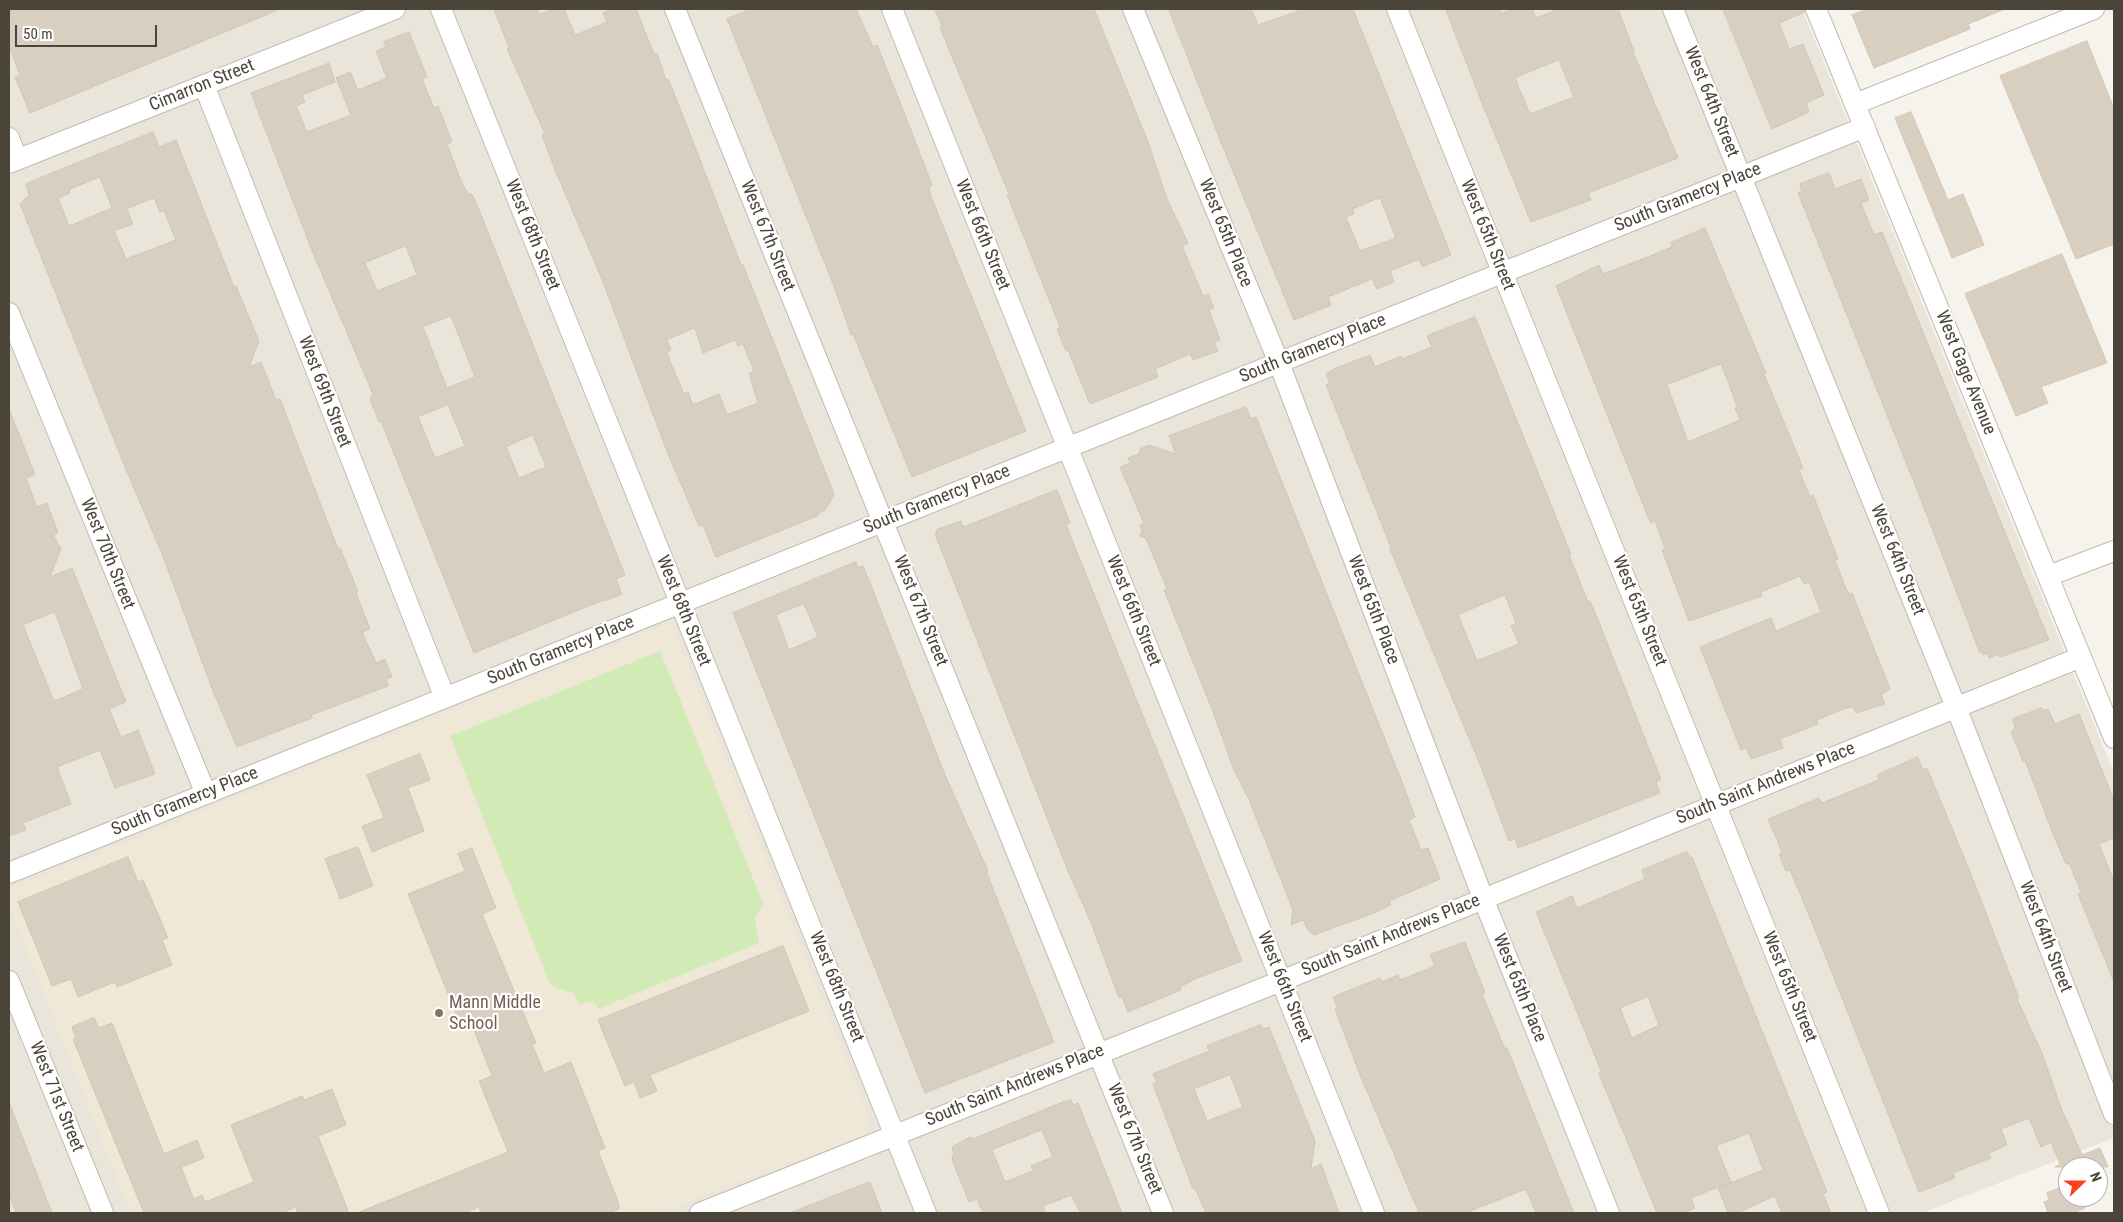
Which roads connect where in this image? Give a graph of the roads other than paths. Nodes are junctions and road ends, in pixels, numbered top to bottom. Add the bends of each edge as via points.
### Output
1 (395, 9) edge
2 (441, 9) edge
3 (676, 9) edge
4 (892, 9) edge
5 (1133, 9) edge
6 (1397, 9) edge
7 (1673, 9) edge
8 (1816, 9) edge
9 (2094, 9) edge
10 (204, 85) junction
11 (1855, 104) junction
12 (1865, 127) junction
13 (9, 138) edge
14 (13, 161) edge
15 (1741, 177) junction
16 (1502, 273) junction
17 (9, 313) edge
18 (1279, 363) junction
19 (1068, 448) junction
20 (884, 522) junction
21 (2114, 551) edge
22 (2048, 576) junction
23 (680, 604) junction
24 (2081, 656) junction
25 (445, 698) junction
26 (1956, 707) junction
27 (2114, 738) edge
28 (206, 794) junction
29 (1717, 804) junction
30 (9, 874) edge
31 (1483, 898) junction
32 (9, 981) edge
33 (1282, 981) junction
34 (1099, 1052) junction
35 (2114, 1114) edge
36 (896, 1134) junction
37 (103, 1213) edge
38 (700, 1213) edge
39 (926, 1213) edge
40 (1164, 1213) edge
41 (1374, 1213) edge
42 (1609, 1213) edge
43 (1879, 1213) edge

1 - 10 street, Cimarron Street
2 - 23 street, West 68th Street
3 - 20 street, West 67th Street
4 - 19 street, West 66th Street
5 - 18 street, West 65th Place
6 - 16 street, West 65th Street
7 - 15 street, West 64th Street
8 - 11 street, West Gage Avenue
9 - 11 street
10 - 14 street, Cimarron Street
10 - 25 street, West 69th Street
11 - 12 street, West Gage Avenue
12 - 15 street, South Gramercy Place
12 - 22 street, West Gage Avenue
13 - 14 street
15 - 16 street, South Gramercy Place
15 - 26 street, West 64th Street
16 - 18 street, South Gramercy Place
16 - 29 street, West 65th Street
17 - 28 street, West 70th Street
18 - 19 street, South Gramercy Place
18 - 31 street, West 65th Place
19 - 20 street, South Gramercy Place
19 - 33 street, West 66th Street
20 - 23 street, South Gramercy Place
20 - 34 street, West 67th Street
21 - 22 street
22 - 24 street, West Gage Avenue
23 - 25 street, South Gramercy Place
23 - 36 street, West 68th Street
24 - 26 street, South Saint Andrews Place
24 - 27 street, West Gage Avenue
25 - 28 street, South Gramercy Place
26 - 29 street, South Saint Andrews Place
26 - 35 street, West 64th Street
28 - 30 street, South Gramercy Place
29 - 31 street, South Saint Andrews Place
29 - 43 street, West 65th Street
31 - 33 street, South Saint Andrews Place
31 - 42 street, West 65th Place
32 - 37 street, West 71st Street
33 - 34 street, South Saint Andrews Place
33 - 41 street, West 66th Street
34 - 36 street, South Saint Andrews Place
34 - 40 street, West 67th Street
36 - 38 street, South Saint Andrews Place
36 - 39 street, West 68th Street

